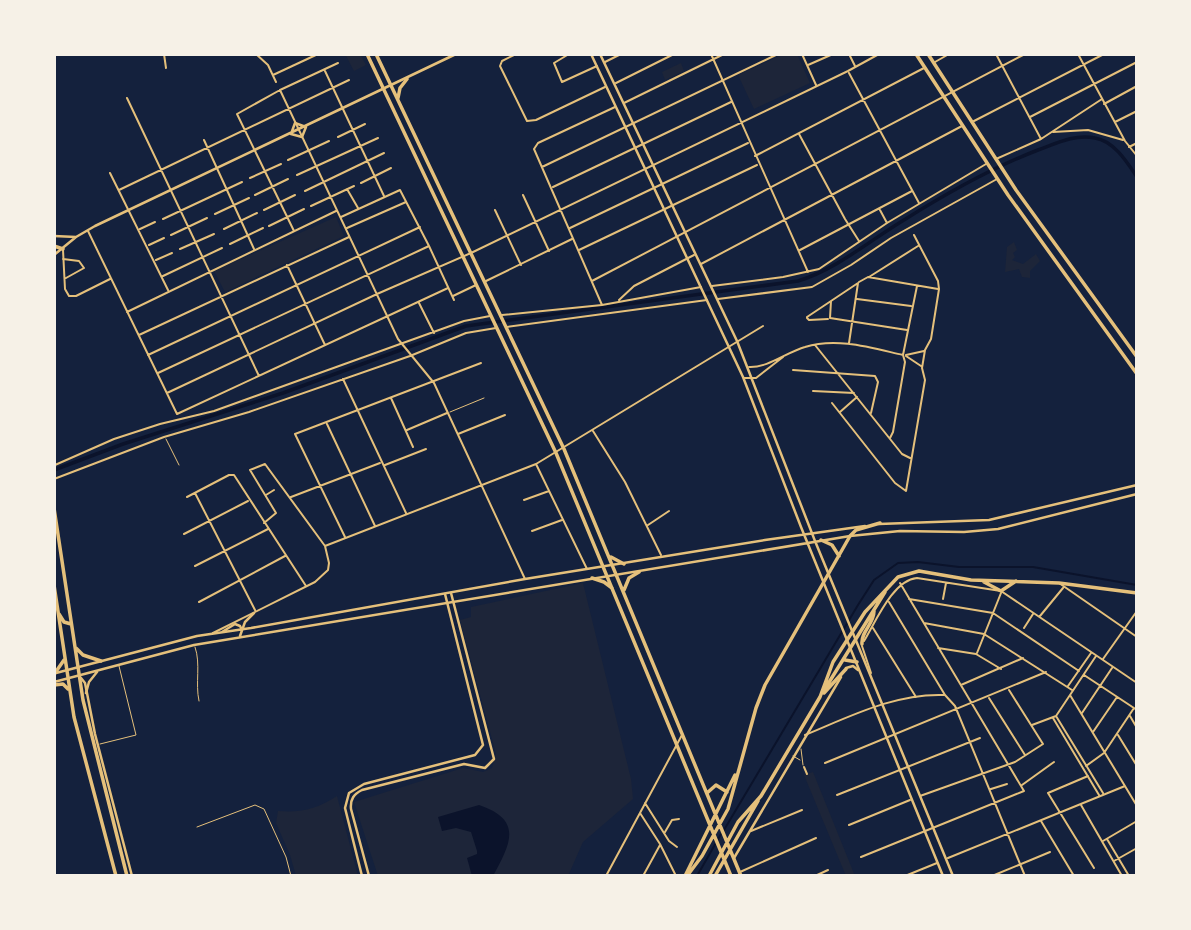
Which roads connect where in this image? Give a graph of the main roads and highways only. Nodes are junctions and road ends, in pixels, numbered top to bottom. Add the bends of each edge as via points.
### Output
1 (367, 54) edge
2 (376, 54) edge
3 (456, 54) edge
4 (592, 54) edge
5 (600, 54) edge
6 (916, 54) edge
7 (928, 54) edge
8 (407, 79) junction
9 (391, 85) junction
10 (384, 89) junction
11 (399, 103) junction
12 (306, 127) junction
13 (290, 134) junction
14 (54, 236) edge
15 (76, 237) junction
16 (54, 246) edge
17 (63, 249) junction
18 (54, 255) edge
19 (1137, 357) edge
20 (1137, 374) edge
21 (1137, 485) edge
22 (1137, 494) edge
23 (54, 508) edge
24 (55, 523) edge
25 (880, 523) junction
26 (801, 527) junction
27 (55, 529) edge
28 (812, 534) junction
29 (804, 535) junction
30 (795, 536) junction
31 (850, 536) junction
32 (54, 538) edge
33 (815, 541) junction
34 (821, 541) junction
35 (808, 542) junction
36 (59, 547) junction
37 (608, 554) junction
38 (839, 556) junction
39 (624, 565) junction
40 (613, 566) junction
41 (604, 567) junction
42 (639, 572) junction
43 (829, 573) junction
44 (608, 575) junction
45 (617, 575) junction
46 (592, 578) junction
47 (1017, 580) junction
48 (824, 581) junction
49 (983, 581) junction
50 (890, 584) junction
51 (54, 585) edge
52 (615, 591) junction
53 (452, 593) junction
54 (1137, 593) edge
55 (445, 594) junction
56 (625, 595) junction
57 (454, 601) junction
58 (447, 602) junction
59 (874, 609) junction
60 (58, 612) junction
61 (255, 613) road end
62 (71, 624) junction
63 (242, 630) junction
64 (197, 636) junction
65 (855, 636) junction
66 (226, 640) junction
67 (862, 644) road end
68 (194, 645) junction
69 (850, 645) junction
70 (75, 647) junction
71 (65, 659) junction
72 (843, 661) junction
73 (101, 662) junction
74 (857, 662) junction
75 (78, 667) junction
76 (846, 669) junction
77 (66, 670) junction
78 (100, 670) junction
79 (55, 673) edge
80 (473, 673) junction
81 (467, 674) junction
82 (79, 675) junction
83 (862, 676) junction
84 (67, 678) junction
85 (54, 684) edge
86 (86, 693) junction
87 (820, 697) junction
88 (71, 700) junction
89 (664, 712) junction
90 (673, 713) junction
91 (742, 757) junction
92 (706, 793) junction
93 (728, 793) junction
94 (761, 796) junction
95 (709, 799) junction
96 (725, 799) junction
97 (705, 816) junction
98 (717, 817) junction
99 (710, 828) junction
100 (705, 835) junction
101 (730, 850) junction
102 (734, 858) junction
103 (724, 861) junction
104 (737, 875) edge
105 (116, 876) edge
106 (130, 876) edge
107 (362, 876) edge
108 (369, 876) edge
109 (686, 876) edge
110 (709, 876) edge
111 (715, 876) edge
112 (943, 876) edge
113 (953, 876) edge

1 - 10 main road
2 - 9 main road
3 - 8 main road
4 - 26 main road via 743,377
5 - 28 main road via 737,341
6 - 20 main road via 1059,269
7 - 19 main road via 996,161
8 - 9 main road
8 - 11 main road via 398,92
9 - 10 main road
9 - 11 main road
10 - 12 main road
10 - 41 main road via 556,453
11 - 37 main road via 564,449
12 - 13 main road
12 - 13 main road via 302,137
12 - 13 main road via 295,123
13 - 15 main road
14 - 15 main road
15 - 17 main road
16 - 17 main road
17 - 18 main road
21 - 25 main road via 989,520
22 - 31 main road via 998,529
23 - 24 main road
24 - 27 main road
25 - 28 main road
25 - 31 main road
26 - 29 main road
26 - 30 main road
27 - 36 main road
28 - 29 main road
28 - 33 main road
29 - 30 main road
29 - 35 main road
30 - 39 main road
31 - 34 main road
31 - 38 main road
32 - 36 main road
33 - 34 main road
33 - 35 main road
33 - 43 main road
34 - 38 main road via 832,545
35 - 42 main road
35 - 48 main road
36 - 62 main road
37 - 39 main road
37 - 40 main road
38 - 43 main road
39 - 40 main road
40 - 41 main road
40 - 45 main road
41 - 44 main road
41 - 53 main road
42 - 45 main road
42 - 56 main road via 627,581
43 - 48 main road
43 - 65 main road
44 - 45 main road
44 - 46 main road
44 - 52 main road
45 - 56 main road
46 - 52 main road
46 - 57 main road
47 - 49 main road
47 - 49 main road via 1001,591
47 - 54 main road
48 - 69 main road
48 - 91 main road via 765,685
49 - 50 main road via 919,571 903,574
50 - 59 main road
50 - 87 main road via 865,612 830,669
51 - 60 main road
52 - 89 main road
53 - 55 main road
53 - 57 main road
55 - 58 main road
55 - 63 main road
56 - 90 main road
57 - 58 main road
57 - 80 main road
58 - 66 main road
58 - 81 main road
59 - 65 main road
59 - 67 main road
60 - 62 main road
60 - 71 main road
61 - 63 main road
62 - 70 main road
63 - 64 main road via 235,625
63 - 66 main road via 241,636
64 - 68 main road
64 - 73 main road
65 - 69 main road
65 - 113 main road
66 - 68 main road
68 - 78 main road
69 - 72 main road
69 - 74 main road
70 - 73 main road
70 - 75 main road
71 - 77 main road
71 - 79 main road
72 - 74 main road
72 - 87 main road
73 - 75 main road
74 - 83 main road
75 - 77 main road
75 - 82 main road
76 - 83 main road via 853,666
76 - 87 main road
76 - 102 main road
77 - 79 main road
77 - 84 main road
78 - 82 main road
78 - 86 main road
80 - 81 main road
80 - 108 main road via 492,762 482,769 459,765 355,794 351,809
81 - 107 main road via 484,741 480,751 364,784 346,798 345,813
82 - 84 main road
82 - 86 main road
82 - 106 main road
83 - 112 main road
84 - 85 main road
84 - 88 main road
85 - 88 main road via 65,686
86 - 106 main road
87 - 94 main road
88 - 105 main road
89 - 90 main road
89 - 97 main road
90 - 92 main road
91 - 93 main road
91 - 109 main road via 728,809
92 - 93 main road via 716,785
92 - 95 main road
93 - 96 main road
94 - 101 main road
94 - 110 main road via 738,822
95 - 96 main road via 716,803
95 - 98 main road
96 - 98 main road
97 - 99 main road
97 - 100 main road
98 - 99 main road
98 - 101 main road
99 - 100 main road
99 - 103 main road
100 - 109 main road
101 - 102 main road
101 - 103 main road
102 - 104 main road
103 - 104 main road
103 - 111 main road

